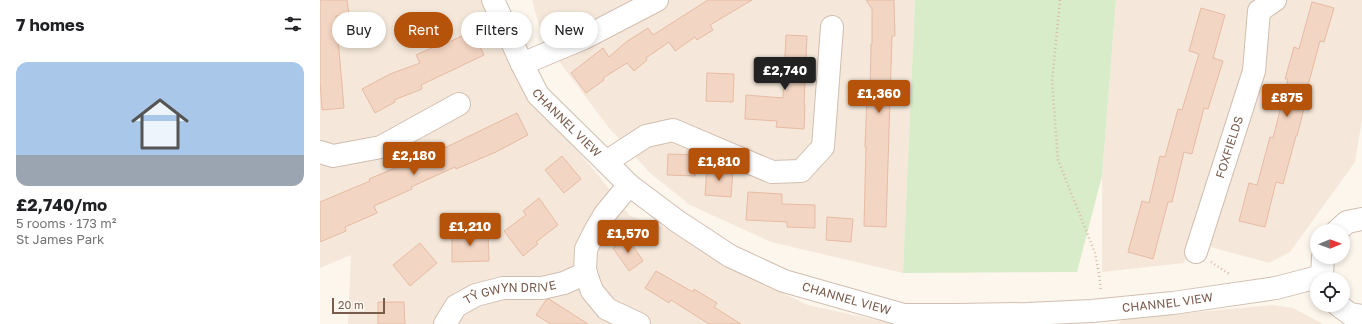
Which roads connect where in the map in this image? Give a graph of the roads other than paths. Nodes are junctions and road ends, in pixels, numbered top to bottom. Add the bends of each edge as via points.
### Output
1 (493, 0) edge
2 (657, 0) edge
3 (1275, 0) edge
4 (832, 27) dead end
5 (522, 64) junction
6 (459, 104) dead end
7 (320, 152) edge
8 (606, 162) junction
9 (629, 184) junction
10 (1362, 219) edge
11 (1345, 224) edge
12 (1196, 252) road end
13 (1323, 271) edge
14 (586, 273) junction
15 (1094, 310) edge
16 (445, 324) edge
17 (639, 324) edge

1 - 5 street, CHANNEL VIEW
2 - 5 street via 584,38
3 - 12 street, FOXFIELDS via 1259,12 1254,71
4 - 8 street via 823,147 801,171 772,172 673,130 646,136
5 - 8 street, CHANNEL VIEW via 538,95
6 - 7 street via 382,147 333,156
8 - 9 street, CHANNEL VIEW
9 - 14 street via 605,214 586,249
9 - 15 street, CHANNEL VIEW via 677,221 730,256 784,281 904,315 1027,314
10 - 11 street
13 - 15 street, CHANNEL VIEW via 1276,288 1173,303
14 - 16 street, TŶ GWYN DRIVE via 564,283 542,288 503,288 476,295 456,306
14 - 17 street via 592,291 607,309

